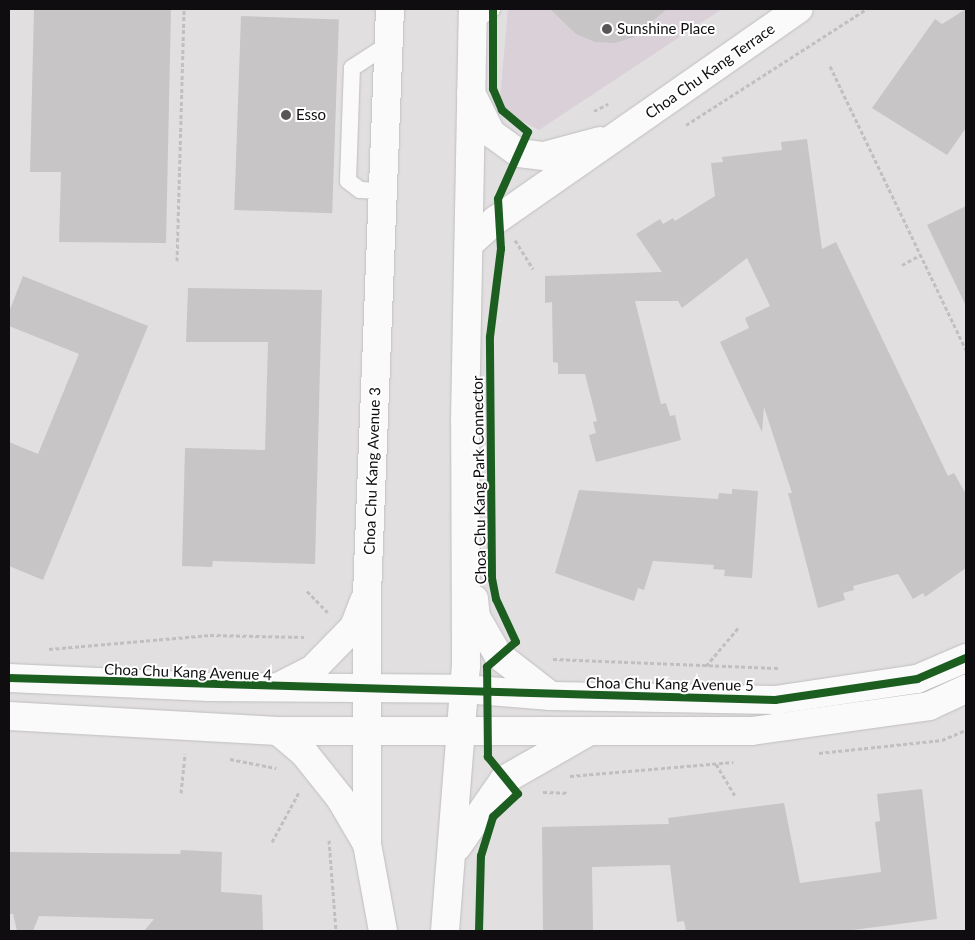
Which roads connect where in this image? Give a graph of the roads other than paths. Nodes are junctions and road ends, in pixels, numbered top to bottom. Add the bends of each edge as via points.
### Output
1 (390, 9) edge
2 (800, 9) edge
3 (479, 13) edge
4 (389, 44) junction
5 (471, 93) junction
6 (620, 135) junction
7 (381, 191) junction
8 (469, 244) junction
9 (468, 556) junction
10 (367, 594) junction
11 (966, 658) edge
12 (9, 678) edge
13 (274, 688) junction
14 (464, 689) junction
15 (966, 689) edge
16 (368, 690) junction
17 (551, 696) junction
18 (711, 699) junction
19 (9, 716) edge
20 (278, 731) junction
21 (368, 731) junction
22 (461, 731) junction
23 (588, 732) junction
24 (712, 732) junction
25 (368, 844) junction
26 (454, 852) junction
27 (383, 931) edge
28 (445, 931) edge

1 - 4 street, Choa Chu Kang Avenue 3
2 - 6 street, Choa Chu Kang Terrace
3 - 5 street
4 - 7 street, Choa Chu Kang Avenue 3
4 - 7 lane via 352,68 348,181 360,190
5 - 6 street, Choa Chu Kang Terrace via 491,133 520,153 544,156
5 - 8 street
6 - 8 street, Choa Chu Kang Terrace
7 - 10 street, Choa Chu Kang Avenue 3
8 - 9 street via 465,420
9 - 14 street
9 - 17 street via 476,617 494,648 513,671
10 - 13 street via 354,627 313,669
10 - 16 street, Choa Chu Kang Avenue 3
11 - 18 street, Choa Chu Kang Avenue 5 via 917,679 775,700
12 - 13 street, Choa Chu Kang Avenue 4
13 - 16 street, Choa Chu Kang Avenue 4
14 - 16 street, Choa Chu Kang Avenue 5
14 - 17 street, Choa Chu Kang Avenue 5
14 - 22 street
15 - 24 street via 929,706 752,732
16 - 21 street, Choa Chu Kang Avenue 3
17 - 18 street, Choa Chu Kang Avenue 5
18 - 24 street
19 - 20 street
20 - 21 street
20 - 25 street via 305,754 340,798
21 - 22 street
21 - 25 street, Choa Chu Kang Avenue 3
22 - 23 street
22 - 26 street
23 - 24 street
23 - 26 street via 504,780
25 - 27 street, Choa Chu Kang Avenue 3
26 - 28 street

